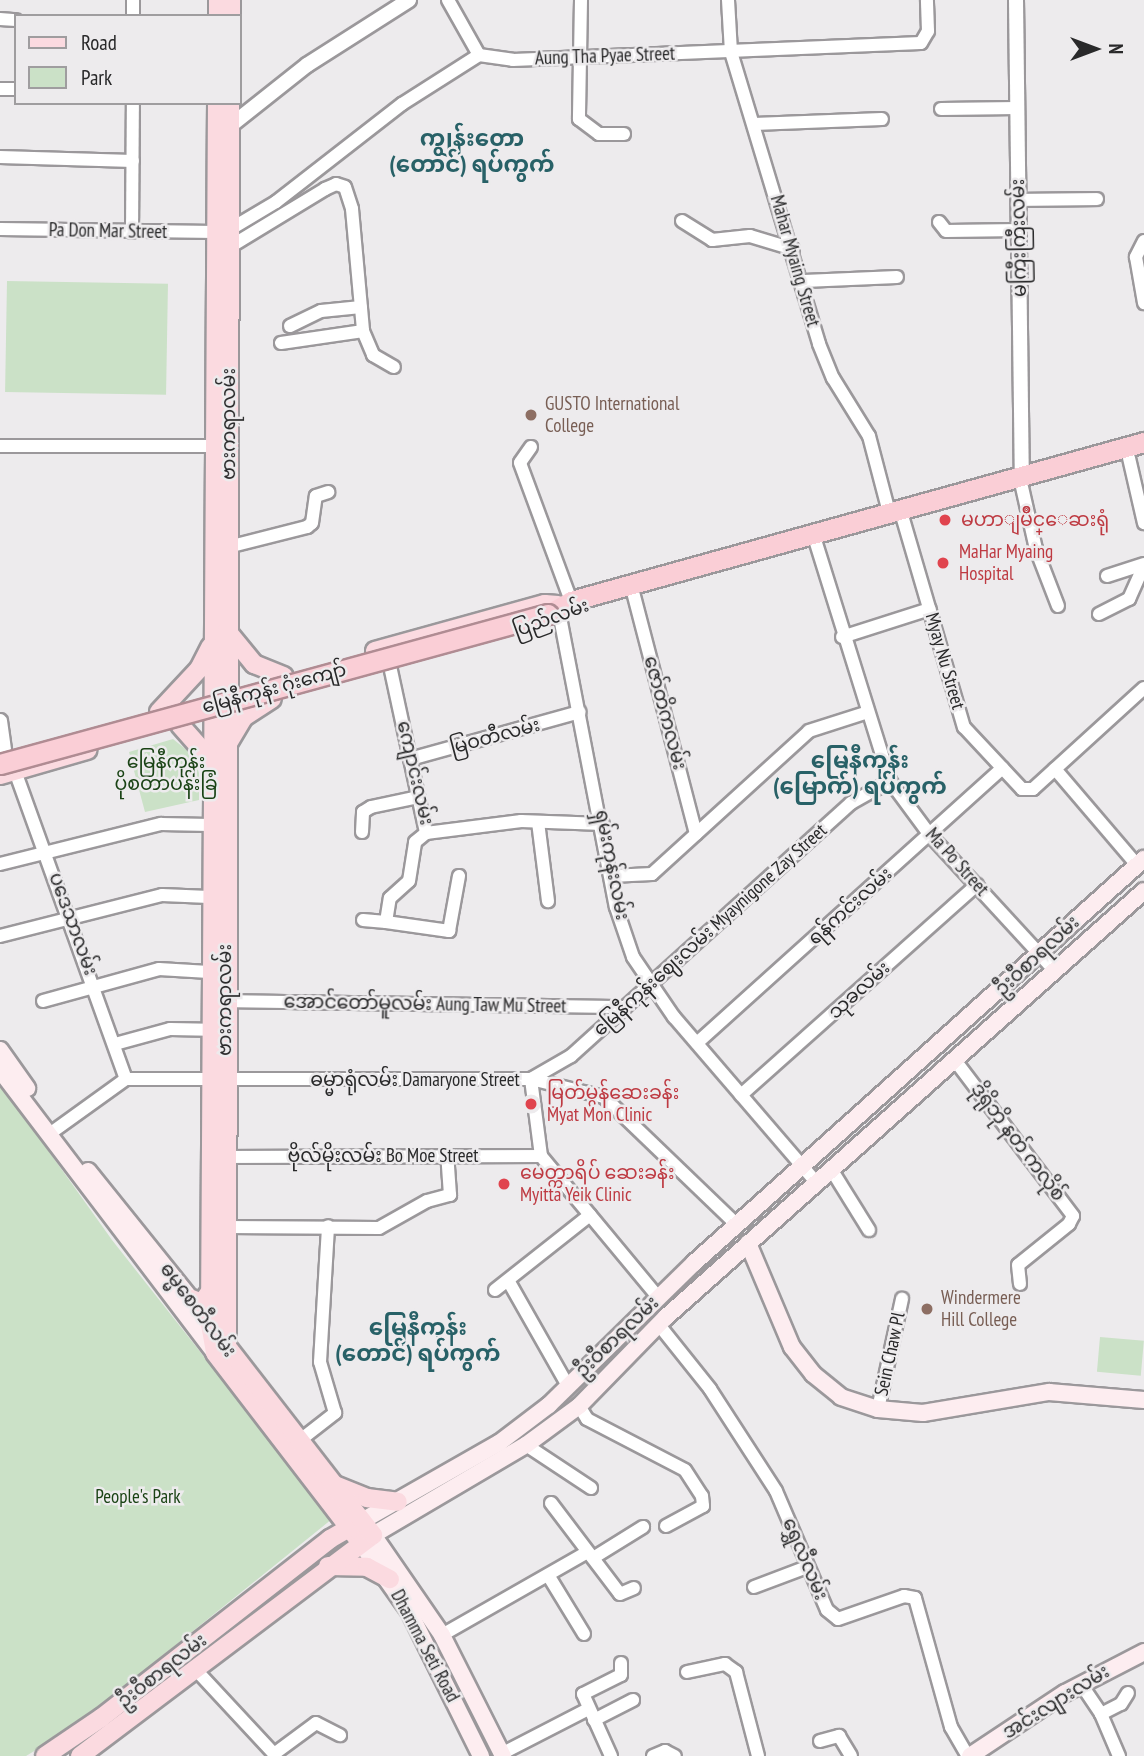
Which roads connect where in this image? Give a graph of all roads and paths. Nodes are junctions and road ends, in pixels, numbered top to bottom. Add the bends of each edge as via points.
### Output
1 (409, 0) edge
2 (448, 0) edge
3 (581, 0) edge
4 (728, 0) edge
5 (927, 0) edge
6 (1016, 0) edge
7 (732, 52) junction
8 (478, 55) junction
9 (581, 58) junction
10 (133, 105) edge
11 (216, 105) edge
12 (230, 105) edge
13 (1017, 108) junction
14 (941, 109) dead end
15 (882, 119) dead end
16 (754, 124) junction
17 (223, 131) junction
18 (624, 134) dead end
19 (0, 157) edge
20 (133, 161) junction
21 (1097, 199) dead end
22 (1018, 200) junction
23 (682, 221) dead end
24 (939, 222) dead end
25 (0, 229) edge
26 (1020, 230) junction
27 (132, 232) junction
28 (224, 237) junction
29 (1144, 241) edge
30 (793, 249) junction
31 (897, 277) dead end
32 (803, 281) junction
33 (1144, 303) edge
34 (361, 307) junction
35 (290, 326) dead end
36 (363, 331) junction
37 (281, 343) dead end
38 (394, 367) dead end
39 (1144, 442) edge
40 (0, 446) edge
41 (223, 446) junction
42 (531, 447) dead end
43 (1137, 456) edge
44 (1022, 481) junction
45 (328, 492) dead end
46 (896, 515) junction
47 (1144, 523) edge
48 (816, 542) junction
49 (221, 548) junction
50 (1143, 566) edge
51 (1107, 576) dead end
52 (633, 592) junction
53 (1058, 606) dead end
54 (559, 608) junction
55 (930, 609) junction
56 (1099, 614) dead end
57 (220, 634) junction
58 (842, 637) junction
59 (390, 666) junction
60 (284, 676) junction
61 (1144, 688) edge
62 (272, 699) junction
63 (219, 703) junction
64 (159, 712) junction
65 (580, 712) junction
66 (866, 713) junction
67 (0, 721) edge
68 (180, 724) junction
69 (227, 745) junction
70 (410, 759) junction
71 (211, 760) junction
72 (4, 764) edge
73 (1002, 768) junction
74 (1055, 769) junction
75 (890, 781) junction
76 (418, 797) junction
77 (538, 822) junction
78 (603, 824) junction
79 (210, 825) junction
80 (362, 832) dead end
81 (426, 833) junction
82 (696, 834) junction
83 (930, 835) junction
84 (47, 854) junction
85 (0, 864) edge
86 (1136, 867) edge
87 (459, 876) dead end
88 (611, 876) junction
89 (977, 885) junction
90 (1143, 892) edge
91 (217, 897) junction
92 (548, 901) dead end
93 (70, 918) junction
94 (363, 920) dead end
95 (386, 922) junction
96 (0, 936) edge
97 (1040, 953) junction
98 (1054, 970) junction
99 (209, 972) junction
100 (95, 984) junction
101 (651, 984) junction
102 (43, 1001) dead end
103 (226, 1001) junction
104 (625, 1007) junction
105 (959, 1029) junction
106 (209, 1030) junction
107 (697, 1043) junction
108 (971, 1043) junction
109 (115, 1044) junction
110 (0, 1050) edge
111 (954, 1059) junction
112 (0, 1070) edge
113 (126, 1079) junction
114 (531, 1079) junction
115 (217, 1080) junction
116 (883, 1094) junction
117 (741, 1095) junction
118 (897, 1110) junction
119 (52, 1132) junction
120 (447, 1156) junction
121 (541, 1156) junction
122 (226, 1157) junction
123 (802, 1166) junction
124 (831, 1169) junction
125 (816, 1182) junction
126 (590, 1215) junction
127 (740, 1222) junction
128 (328, 1226) junction
129 (227, 1227) junction
130 (869, 1230) dead end
131 (752, 1240) junction
132 (709, 1250) junction
133 (227, 1255) junction
134 (208, 1256) junction
135 (722, 1267) junction
136 (509, 1282) junction
137 (1020, 1284) dead end
138 (495, 1290) dead end
139 (200, 1296) junction
140 (902, 1299) dead end
141 (655, 1300) junction
142 (663, 1321) junction
143 (221, 1351) junction
144 (568, 1386) junction
145 (1144, 1400) edge
146 (579, 1406) junction
147 (878, 1409) junction
148 (299, 1441) junction
149 (526, 1445) junction
150 (332, 1484) junction
151 (592, 1488) dead end
152 (551, 1503) dead end
153 (331, 1504) junction
154 (402, 1509) junction
155 (666, 1526) dead end
156 (643, 1527) dead end
157 (361, 1531) junction
158 (330, 1539) junction
159 (589, 1555) junction
160 (328, 1566) junction
161 (807, 1567) junction
162 (394, 1574) junction
163 (548, 1575) junction
164 (754, 1587) dead end
165 (634, 1588) dead end
166 (584, 1634) dead end
167 (442, 1635) junction
168 (1144, 1652) edge
169 (621, 1663) dead end
170 (197, 1671) junction
171 (687, 1672) dead end
172 (1081, 1684) junction
173 (1128, 1693) dead end
174 (633, 1700) dead end
175 (1101, 1714) junction
176 (591, 1715) junction
177 (340, 1735) dead end
178 (820, 1741) dead end
179 (275, 1755) edge
180 (500, 1755) edge
181 (45, 1756) edge
182 (80, 1756) edge
183 (481, 1756) edge
184 (611, 1756) edge
185 (653, 1756) edge
186 (675, 1756) edge
187 (758, 1756) edge
188 (851, 1756) edge
189 (969, 1756) edge
190 (1119, 1756) edge

1 - 17 street via 307,65
2 - 8 street
3 - 9 street
4 - 7 street, Mahar Myaing Street
5 - 7 street, Aung Tha Pyae Street via 928,31 921,43
6 - 13 street, မကြီးကြီးလမ်း
7 - 9 street, Aung Tha Pyae Street
7 - 16 street, Mahar Myaing Street
8 - 9 street, Aung Tha Pyae Street via 513,60
8 - 28 street via 402,104
9 - 18 street via 579,119 599,134
10 - 20 street
11 - 17 main road, ဗားကရာလမ်း
12 - 17 main road, ဗားကရာလမ်း
13 - 14 street
13 - 22 street, မကြီးကြီးလမ်း
15 - 16 street
16 - 30 street, Mahar Myaing Street
17 - 28 main road, ဗားကရာလမ်း
19 - 20 street
20 - 27 street
21 - 22 street
22 - 26 street, မကြီးကြီးလမ်း
23 - 30 street via 712,240 750,236
24 - 26 street via 946,231
25 - 27 street, Pa Don Mar Street
26 - 44 street, မကြီးကြီးလမ်း
27 - 28 street, Pa Don Mar Street
28 - 34 street via 341,185 352,209
28 - 41 main road, ဗားကရာလမ်း
29 - 33 street via 1136,257
30 - 32 street, Mahar Myaing Street
31 - 32 street
32 - 46 street, Mahar Myaing Street via 833,378 869,436
34 - 35 street via 321,311
34 - 36 street
36 - 37 street
36 - 38 street via 373,355
39 - 44 highway, ပြည်လမ်း
40 - 41 street
41 - 49 main road, ဗားကရာလမ်း
42 - 54 street, ရှမ်းကုန်းလမ်း via 520,463
43 - 44 highway, ပြည်လမ်း
43 - 47 street
44 - 46 highway, ပြည်လမ်း
44 - 53 street via 1036,549
45 - 49 street via 316,496 312,523 307,527
46 - 48 highway, ပြည်လမ်း
46 - 54 highway, ပြည်လမ်း
46 - 55 street, Myay Nu Street
48 - 52 highway, ပြည်လမ်း
48 - 58 street, Ma Po Street
49 - 57 main road, ဗားကရာလမ်း
50 - 51 street
50 - 56 street via 1129,599
52 - 54 highway, ပြည်လမ်း
52 - 82 street, ဇော်တိကလမ်း
54 - 59 main road, ပြည်လမ်း via 551,622
54 - 60 main road, ပြည်လမ်း via 545,604
54 - 65 street, ရှမ်းကုန်းလမ်း
54 - 72 highway, မြေနီကုန်း ဂုံးကျော်, bridge
55 - 58 street
55 - 73 street, Myay Nu Street via 964,727
57 - 60 main road via 254,664
57 - 63 main road, ဗားကရာလမ်း
57 - 64 main road via 199,669
58 - 66 street, Ma Po Street
59 - 62 main road, ပြည်လမ်း
59 - 70 street, ကျောင်းလမ်း
60 - 63 main road, ပြည်လမ်း
61 - 74 street, Myay Nu Street
62 - 63 main road, ပြည်လမ်း
62 - 69 main road via 244,717
63 - 64 main road, ပြည်လမ်း
63 - 68 main road, ပြည်လမ်း
63 - 69 main road, ဗားကရာလမ်း
63 - 71 main road
64 - 72 main road, ပြည်လမ်း
65 - 70 street, မြဝတီလမ်း
65 - 78 street, ရှမ်းကုန်းလမ်း
66 - 75 street, Ma Po Street
66 - 82 street via 809,731
67 - 72 street
68 - 71 main road
68 - 72 main road, ပြည်လမ်း
69 - 91 main road, ဗားကရာလမ်း
70 - 76 street, ကျောင်းလမ်း
71 - 79 main road
72 - 84 street, ပဒေသာလမ်း
73 - 74 street, Myay Nu Street via 1026,791
73 - 83 street, ရန်ကင်းလမ်း
74 - 86 street
75 - 83 street, Ma Po Street
75 - 101 street, မြေနီကုန်းဈေးလမ်း Myaynigone Zay Street via 852,803
76 - 80 street via 370,807 363,812
76 - 81 street, ကျောင်းလမ်း
77 - 78 street, ကျောင်းလမ်း
77 - 81 street, ကျောင်းလမ်း
77 - 92 street
78 - 88 street, ရှမ်းကုန်းလမ်း
79 - 84 street via 161,824
79 - 91 main road
81 - 95 street via 415,842 409,881 390,898
82 - 88 street via 652,874
83 - 89 street, Ma Po Street
83 - 107 street, ရန်ကင်းလမ်း
84 - 85 street
84 - 93 street, ပဒေသာလမ်း
86 - 90 main road
86 - 97 main road, ဦးဝီစာရလမ်း
87 - 95 street via 450,931
88 - 101 street, ရှမ်းကုန်းလမ်း via 633,957
89 - 97 street, Ma Po Street
89 - 117 street, သုခလမ်း
90 - 98 main road, ဦးဝီစာရလမ်း
91 - 93 street via 162,895
91 - 99 main road
91 - 103 main road, ဗားကရာလမ်း
93 - 96 street
93 - 100 street, ပဒေသာလမ်း
94 - 95 street
97 - 98 street, Ma Po Street
97 - 105 main road, ဦးဝီစာရလမ်း
98 - 108 main road, ဦးဝီစာရလမ်း
99 - 100 street via 159,969
99 - 106 main road
100 - 102 street
100 - 109 street, ပဒေသာလမ်း
101 - 104 street, မြေနီကုန်းဈေးလမ်း Myaynigone Zay Street
101 - 107 street, ရှမ်းကုန်းလမ်း
103 - 104 street, အောင်တော်မူလမ်း Aung Taw Mu Street
103 - 115 main road, ဗားကရာလမ်း
104 - 114 street, မြေနီကုန်းဈေးလမ်း Myaynigone Zay Street via 571,1056
105 - 108 main road
105 - 116 main road, ဦးဝီစာရလမ်း
106 - 109 street via 170,1029
106 - 115 main road
107 - 117 street, ရှမ်းကုန်းလမ်း
108 - 111 main road, ဦးဝီစာရလမ်း
109 - 113 street, ပဒေသာလမ်း
110 - 119 main road, ဓမ္မစေတီလမ်း
111 - 118 main road, ဦးဝီစာရလမ်း
111 - 137 street, ဒိုရိုဘို နတ် ကလိုစ် via 1073,1216 1017,1265
112 - 119 main road, ဓမ္မစေတီလမ်း
113 - 115 street, ဓမ္မာရုံလမ်း Damaryone Street
113 - 119 street
114 - 115 street, ဓမ္မာရုံလမ်း Damaryone Street
114 - 121 street
114 - 127 street, ဓမ္မာရုံလမ်း Damaryone Street via 604,1097
115 - 122 main road, ဗားကရာလမ်း
115 - 134 main road, ဗားကရာလမ်း
116 - 118 main road
116 - 123 main road, ဦးဝီစာရလမ်း
117 - 123 street, ရှမ်းကုန်းလမ်း
118 - 124 main road, ဦးဝီစာရလမ်း
119 - 139 main road, ဓမ္မစေတီလမ်း
119 - 143 main road, ဓမ္မစေတီလမ်း
120 - 121 street, ဗိုလ်မိုးလမ်း Bo Moe Street
120 - 122 street, ဗိုလ်မိုးလမ်း Bo Moe Street
120 - 128 street via 450,1195 427,1201 379,1228
121 - 126 street
122 - 129 main road, ဗားကရာလမ်း
123 - 125 street, ရှမ်းကုန်းလမ်း
123 - 127 main road, ဦးဝီစာရလမ်း
124 - 125 main road, ဦးဝီစာရလမ်း
124 - 130 street
125 - 131 main road, ဦးဝီစာရလမ်း
126 - 136 street
126 - 141 street
127 - 131 main road
127 - 132 main road, ဦးဝီစာရလမ်း
128 - 129 street
128 - 148 street via 320,1362 335,1413
129 - 133 main road, ဗားကရာလမ်း
131 - 135 main road, ဦးဝီစာရလမ်း
131 - 147 main road via 798,1358 830,1391
132 - 135 main road
132 - 141 main road, ဦးဝီစာရလမ်း
133 - 134 main road via 216,1260
133 - 143 main road, ဗားကရာလမ်း
134 - 139 main road, ဗားကရာလမ်း
135 - 142 main road, ဦးဝီစာရလမ်း
136 - 138 street
136 - 144 street
139 - 143 main road, ဗားကရာလမ်း
140 - 147 street, Sein Chaw Pl
141 - 142 main road
141 - 144 main road, ဦးဝီစာရလမ်း
142 - 146 main road, ဦးဝီစာရလမ်း
142 - 161 street, ရွှေလီလမ်း via 776,1491
143 - 148 main road, ဓမ္မစေတီလမ်း
143 - 153 main road, ဓမ္မစေတီလမ်း
144 - 154 main road, ဦးဝီစာရလမ်း via 499,1443
145 - 147 main road via 1049,1392 945,1411
146 - 149 main road, ဦးဝီစာရလမ်း
146 - 155 street via 587,1419 685,1470 702,1496 703,1506
148 - 150 main road, ဓမ္မစေတီလမ်း
149 - 151 street
149 - 154 main road, ဦးဝီစာရလမ်း
150 - 154 main road
150 - 157 main road, ဓမ္မစေတီလမ်း
152 - 159 street
153 - 157 main road, ဓမ္မစေတီလမ်း
153 - 158 main road
154 - 157 main road, ဦးဝီစာရလမ်း
154 - 162 main road via 393,1543
156 - 159 street
157 - 158 main road, ဦးဝီစာရလမ်း
157 - 160 main road, ဦးဝီစာရလမ်း
157 - 162 main road, Dhamma Seti Road
158 - 181 main road, ဦးဝီစာရလမ်း via 101,1718
159 - 163 street
159 - 165 street via 620,1594
160 - 162 main road via 367,1567
160 - 170 main road, ဦးဝီစာရလမ်း
161 - 164 street
161 - 189 street, ရွှေလီလမ်း via 827,1610 838,1619 904,1596 915,1598 951,1727
162 - 167 main road, Dhamma Seti Road
162 - 183 main road, Dhamma Seti Road
163 - 166 street
163 - 167 street
167 - 180 main road, Dhamma Seti Road
168 - 172 main road, အင်းလျားလမ်း
169 - 176 street via 621,1675 583,1695
170 - 179 street
170 - 182 main road, ဦးဝီစာရလမ်း
171 - 187 street via 725,1664 736,1672
172 - 175 street
172 - 189 main road, အင်းလျားလမ်း
173 - 175 street via 1116,1708
174 - 176 street
175 - 190 street
176 - 180 street
176 - 184 street
177 - 179 street via 316,1723
178 - 188 street via 839,1736
185 - 186 street via 665,1751

